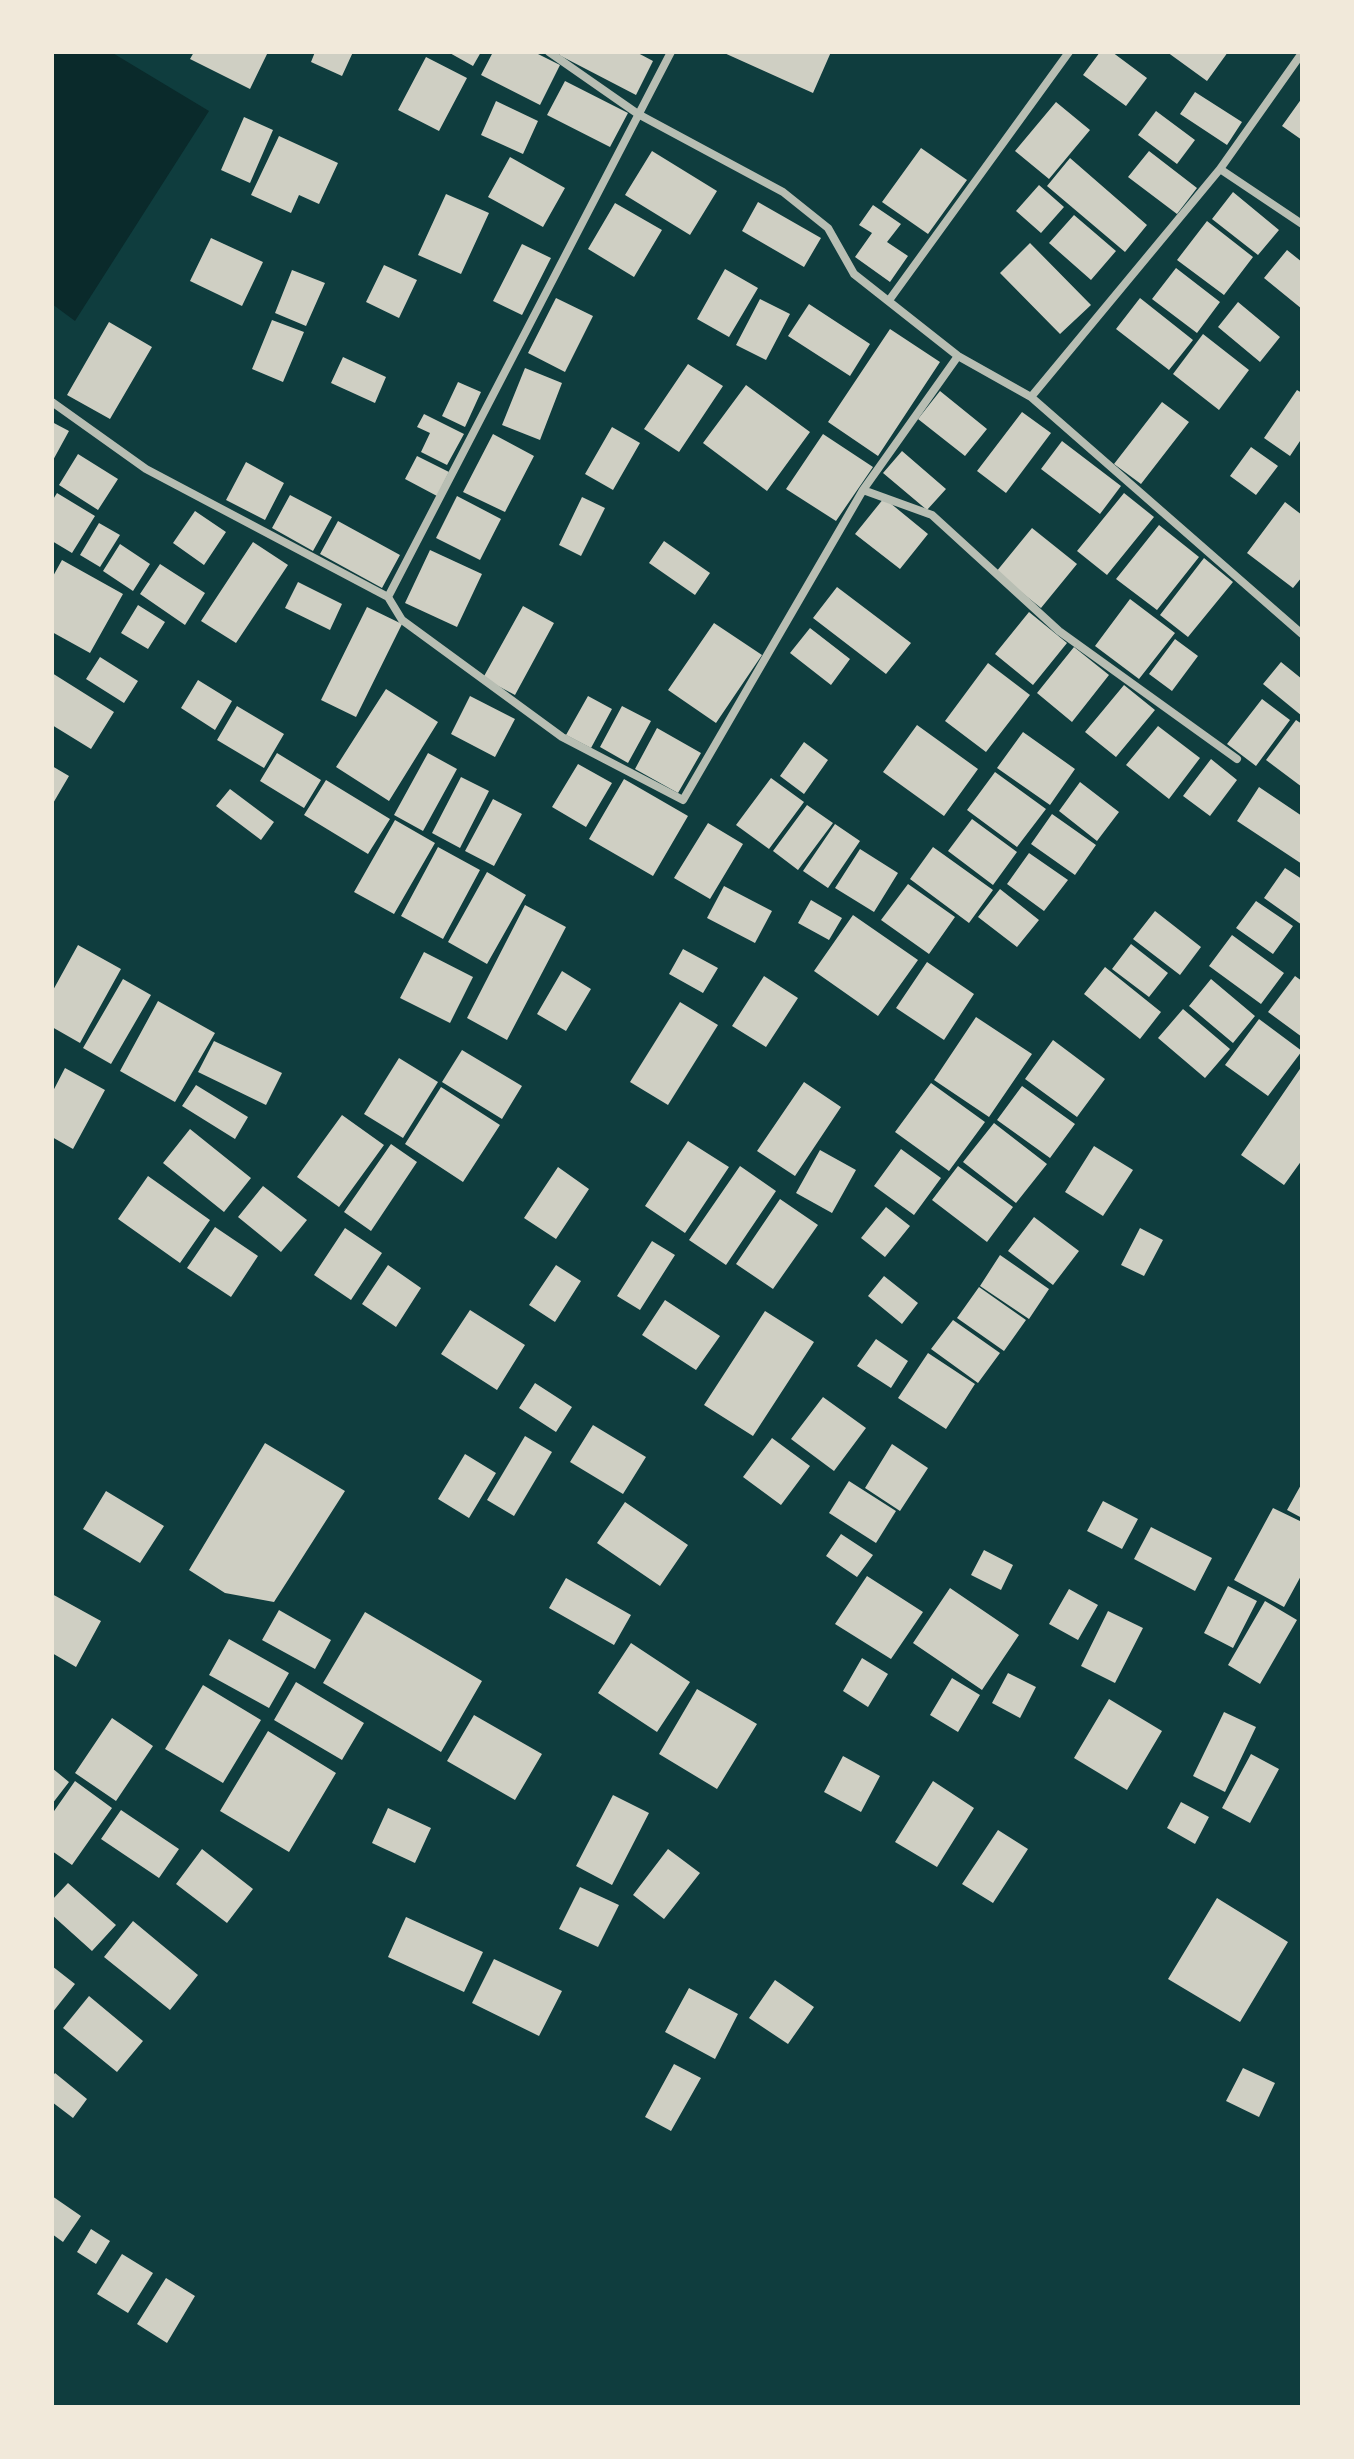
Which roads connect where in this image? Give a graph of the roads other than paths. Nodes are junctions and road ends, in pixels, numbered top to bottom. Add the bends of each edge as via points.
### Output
1 (549, 52) edge
2 (671, 52) edge
3 (1069, 52) edge
4 (1302, 53) edge
5 (638, 114) junction
6 (1220, 169) junction
7 (1302, 224) edge
8 (890, 299) junction
9 (958, 356) junction
10 (1031, 397) junction
11 (52, 402) edge
12 (863, 490) junction
13 (388, 597) junction
14 (1302, 634) edge
15 (1237, 759) dead end

1 - 5 street
2 - 5 street
3 - 8 street
4 - 6 street
5 - 8 street via 783,192 828,228 854,274
5 - 13 street
6 - 7 street
6 - 10 street
8 - 9 street
9 - 10 street
9 - 12 street
10 - 14 street
11 - 13 street via 146,469
12 - 13 street via 683,800 562,737 402,620
12 - 15 street via 932,515 1059,631

